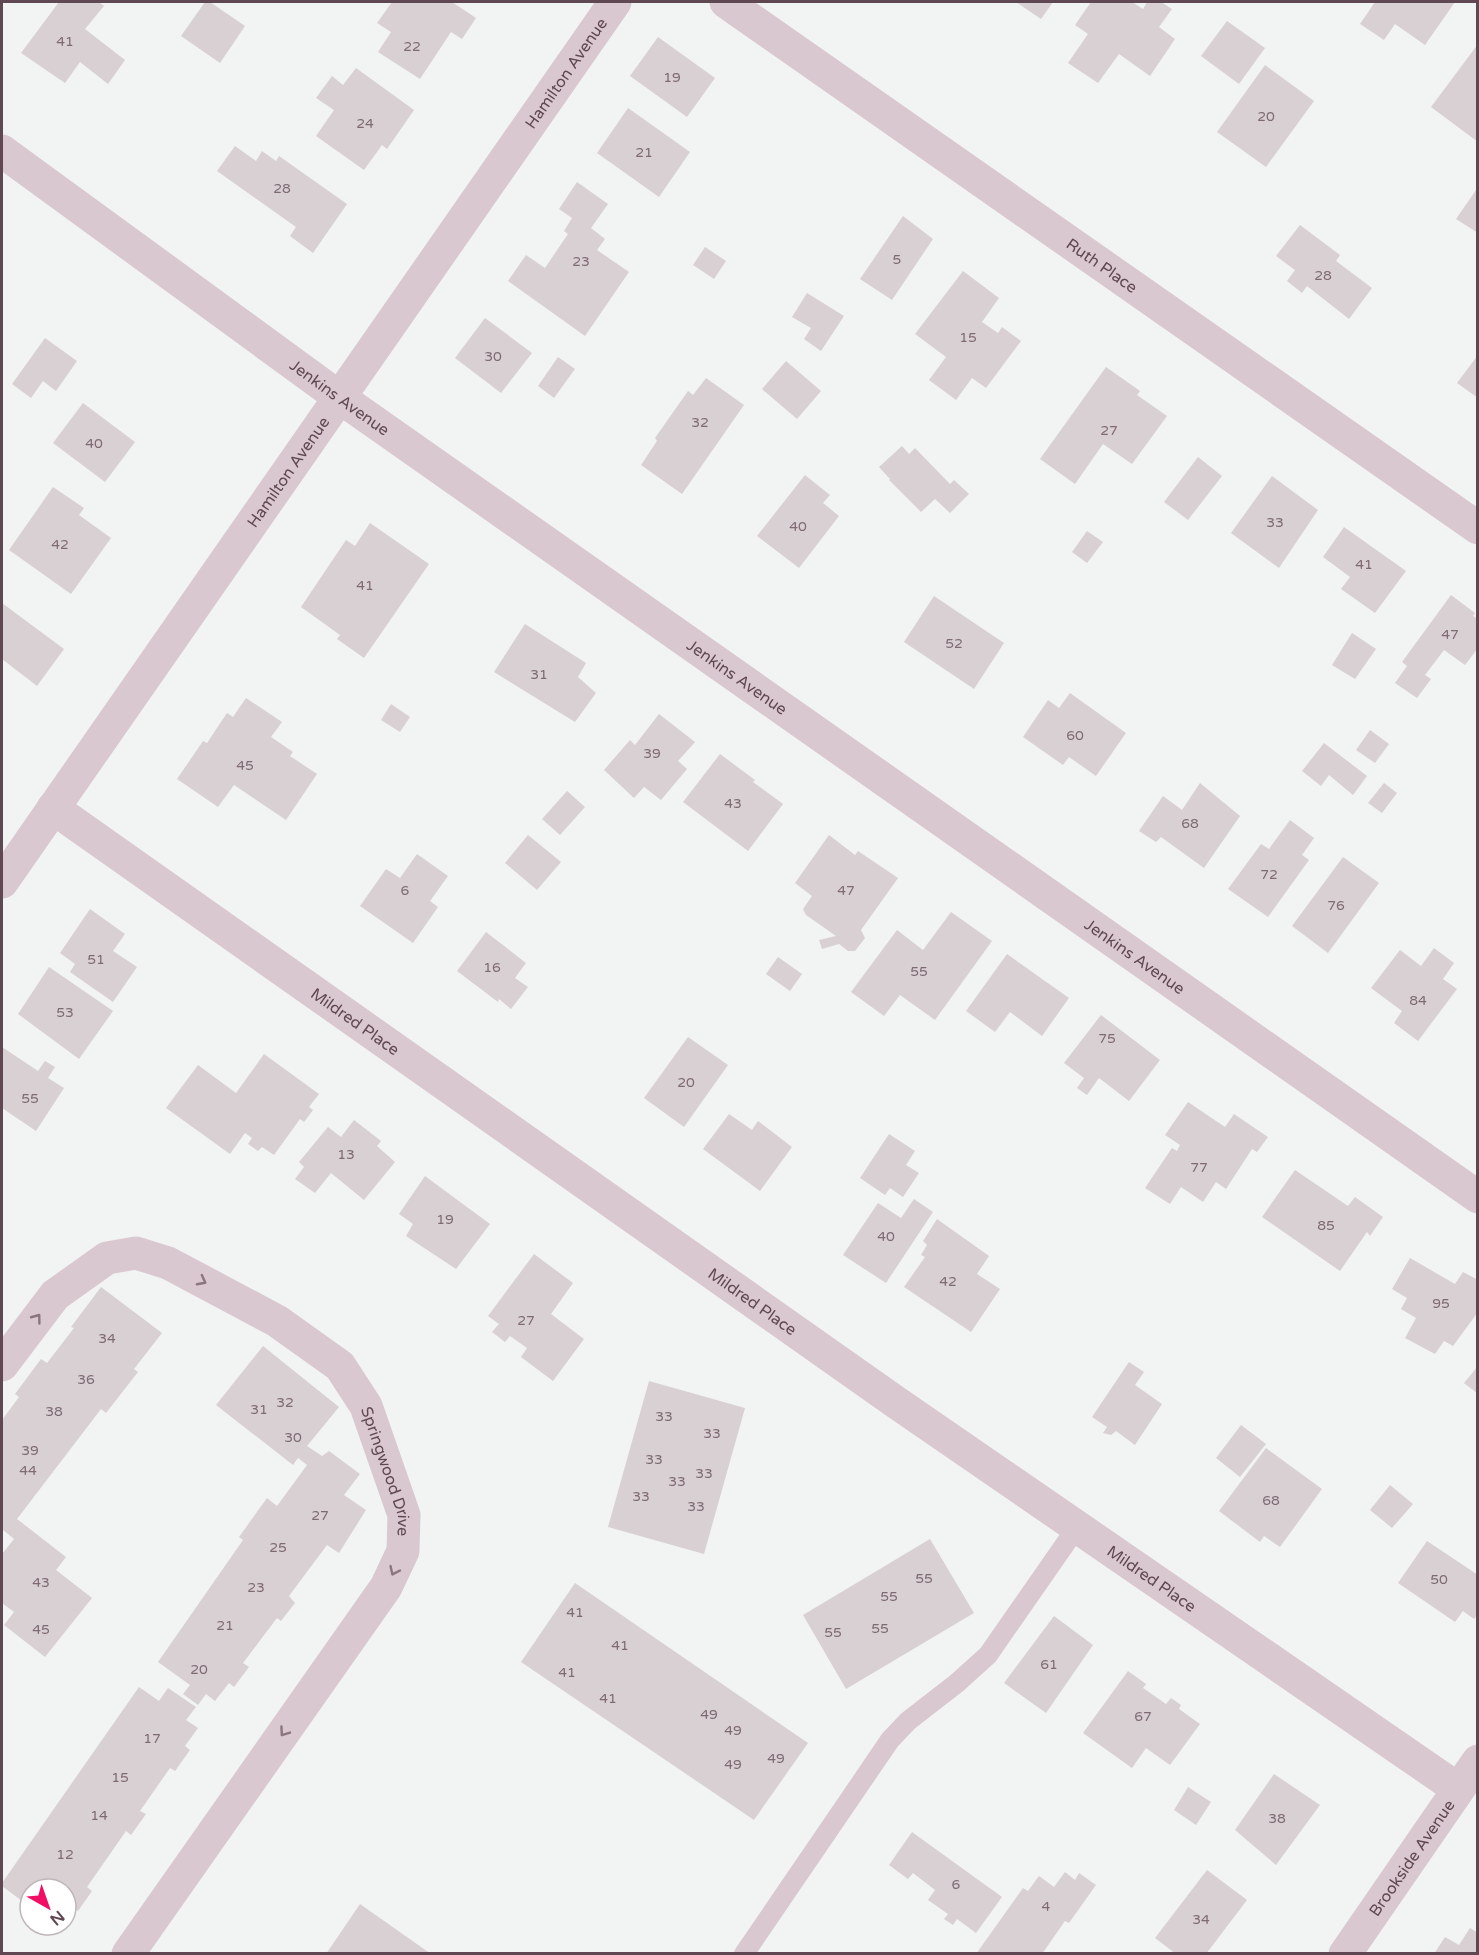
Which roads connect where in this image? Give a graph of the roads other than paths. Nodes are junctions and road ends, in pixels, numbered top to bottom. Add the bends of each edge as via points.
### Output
1 (615, 2) edge
2 (726, 2) edge
3 (2, 151) edge
4 (339, 397) junction
5 (1478, 528) edge
6 (53, 808) junction
7 (2, 882) edge
8 (1478, 1197) edge
9 (2, 1365) edge
10 (1077, 1527) junction
11 (1478, 1761) edge
12 (1458, 1789) junction
13 (128, 1953) edge
14 (744, 1953) edge
15 (1345, 1953) edge

1 - 4 street, Hamilton Avenue
2 - 5 street, Ruth Place
3 - 4 street, Jenkins Avenue
4 - 6 street, Hamilton Avenue
4 - 8 street, Jenkins Avenue
6 - 7 street, Hamilton Avenue
6 - 10 street, Mildred Place
9 -> 13 street, Springwood Drive via 55,1295 107,1258 136,1253 168,1263 277,1321 340,1366 366,1406 404,1515 403,1551 386,1587
10 - 12 street, Mildred Place
10 - 14 lane via 988,1654 890,1740
11 - 12 street, Brookside Avenue
12 - 15 street, Brookside Avenue

